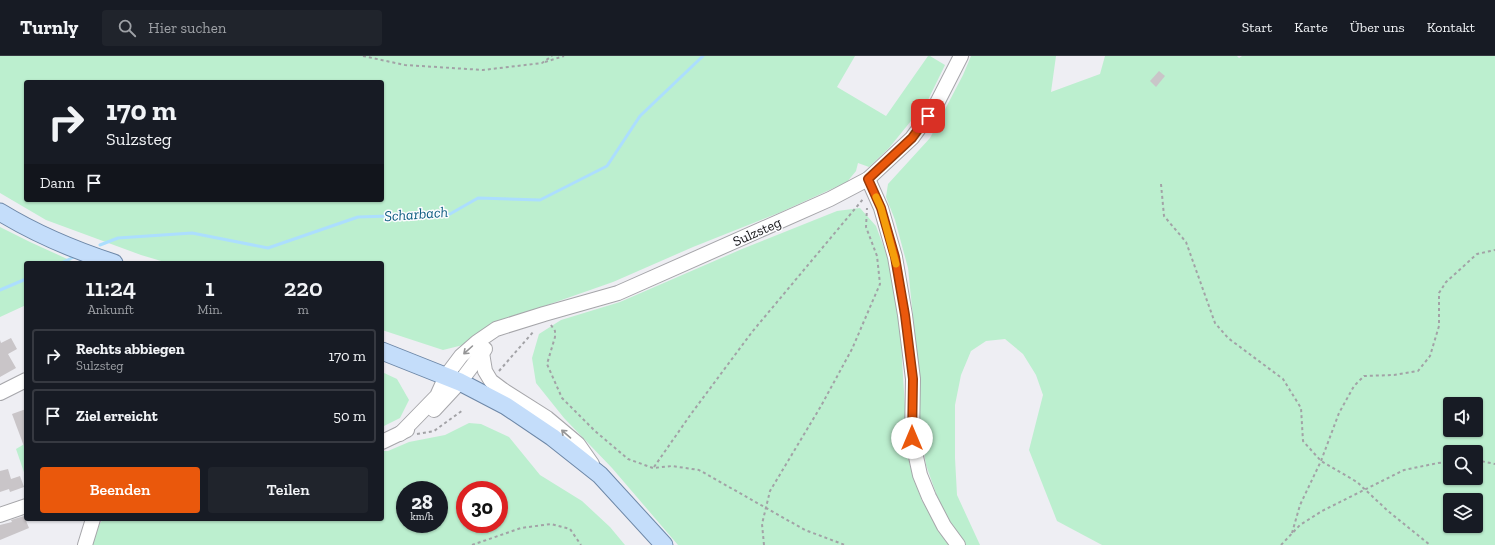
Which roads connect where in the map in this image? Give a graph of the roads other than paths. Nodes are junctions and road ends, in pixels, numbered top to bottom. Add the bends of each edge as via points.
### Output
1 (961, 56) edge
2 (868, 179) junction
3 (0, 212) edge
4 (108, 261) edge
5 (496, 329) junction
6 (384, 352) edge
7 (482, 353) junction
8 (453, 379) junction
9 (24, 381) edge
10 (0, 393) edge
11 (384, 441) edge
12 (600, 475) junction
13 (24, 507) edge
14 (0, 515) edge
15 (92, 521) edge
16 (85, 545) edge
17 (664, 545) edge
18 (958, 545) edge

1 - 2 street, Sulzsteg via 936,105 912,138
2 - 5 street, Sulzsteg via 830,199 618,293
2 - 18 street via 883,215 895,257 913,379 912,438 920,475 944,526
3 - 4 main road via 74,250
5 - 7 street
5 -> 8 street, Sulzsteg via 461,356
6 - 8 main road
7 - 8 street
12 -> 7 street via 578,444 547,418 491,381 485,371
8 - 11 street via 400,434
8 - 12 main road via 513,411 552,437
9 - 10 street
12 - 17 main road
13 - 14 street
15 - 16 street

